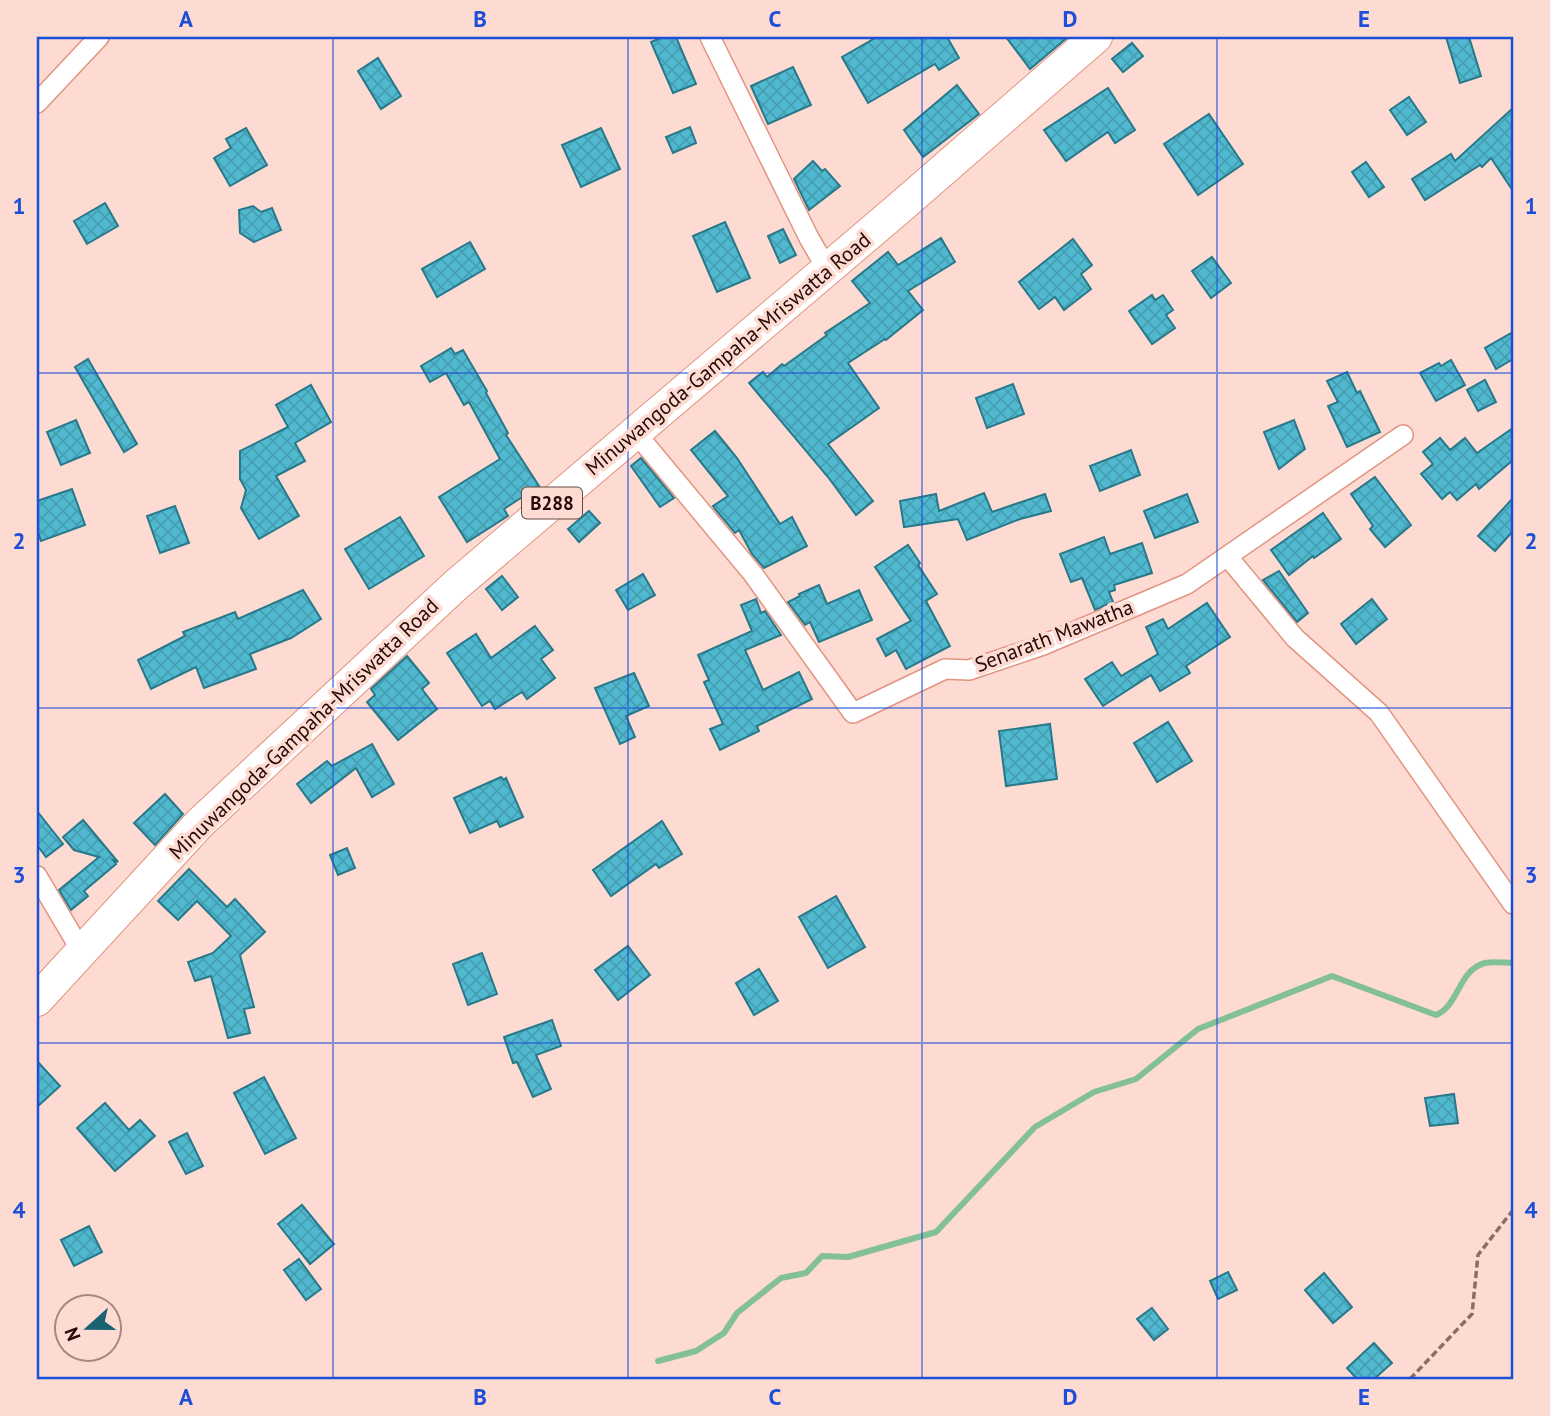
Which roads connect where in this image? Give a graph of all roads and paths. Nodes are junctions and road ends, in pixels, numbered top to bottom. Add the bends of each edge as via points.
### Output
1 (99, 37) edge
2 (710, 37) edge
3 (1096, 37) edge
4 (37, 103) edge
5 (827, 269) junction
6 (635, 432) junction
7 (1403, 435) dead end
8 (1228, 557) junction
9 (37, 876) edge
10 (1513, 904) edge
11 (82, 952) junction
12 (37, 1000) edge
13 (1513, 1210) edge
14 (1410, 1379) edge

1 - 4 street
2 - 5 street
3 - 5 main road, Minuwangoda-Gampaha-Mriswatta Road / B288
5 - 6 main road, Minuwangoda-Gampaha-Mriswatta Road / B288
6 - 8 street, Senarath Mawatha via 753,574 853,713 946,669 969,670 1055,640 1187,584
6 - 11 main road, Minuwangoda-Gampaha-Mriswatta Road / B288 via 456,585 200,823
7 - 8 street, Senarath Mawatha
8 - 10 street via 1295,638 1379,713
9 - 11 street
11 - 12 main road, Minuwangoda-Gampaha-Mriswatta Road / B288
13 - 14 path via 1478,1255 1472,1314

